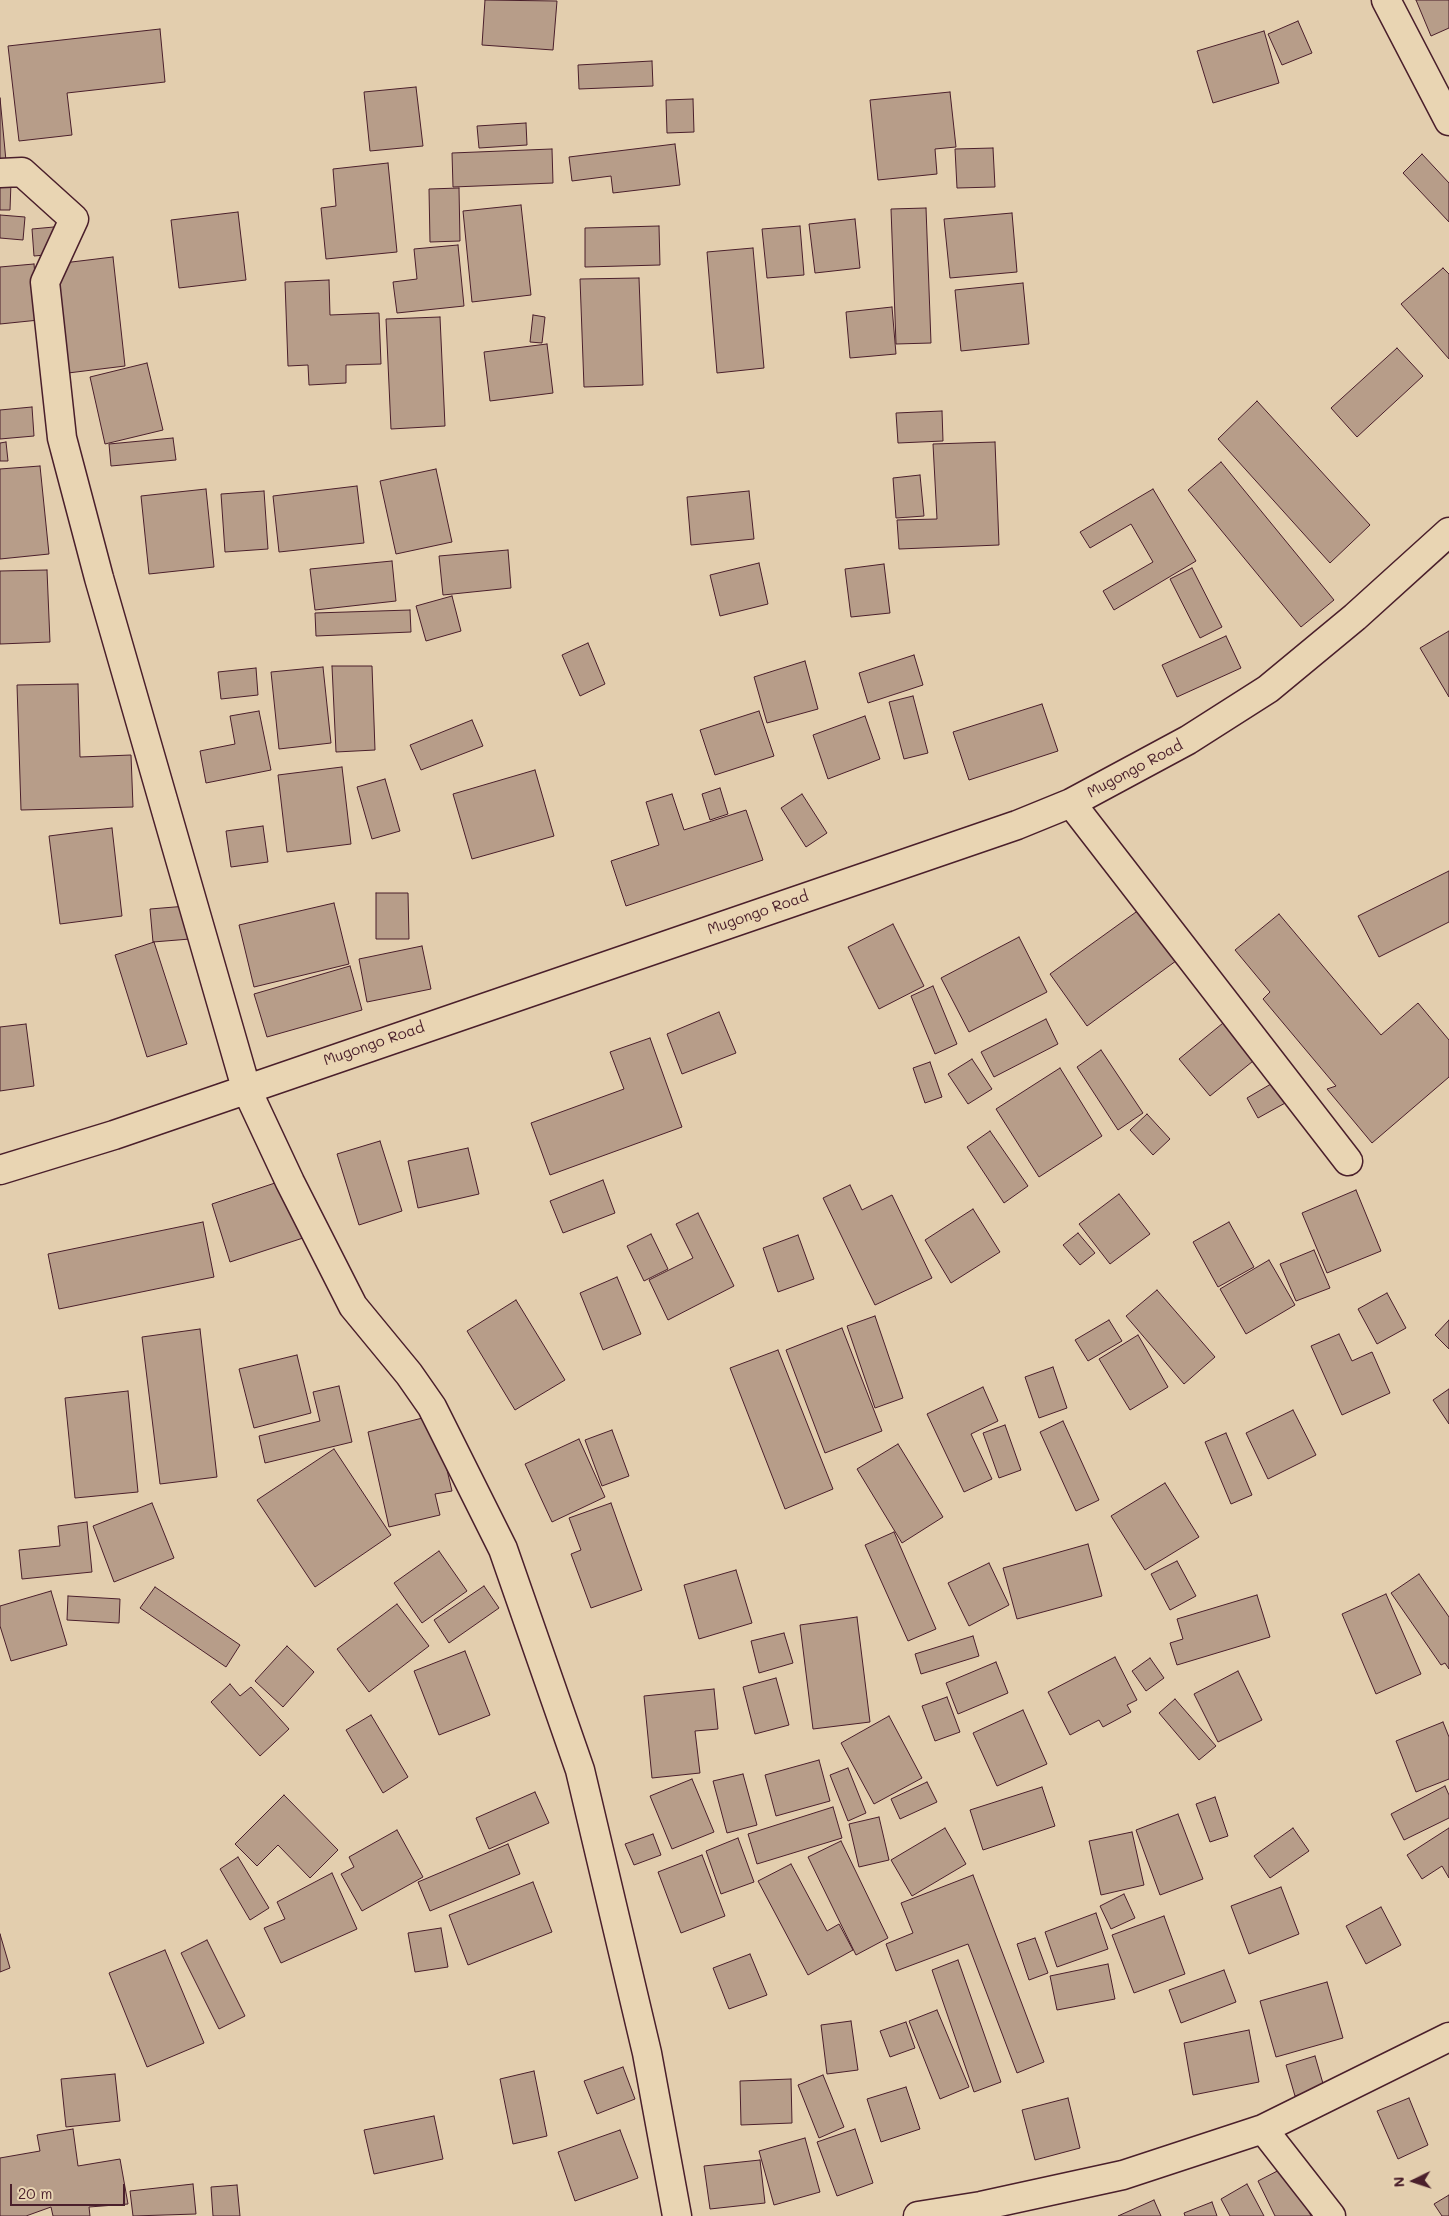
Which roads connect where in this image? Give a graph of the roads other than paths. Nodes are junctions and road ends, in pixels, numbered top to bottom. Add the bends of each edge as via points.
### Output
1 (1386, 0) edge
2 (1449, 121) edge
3 (0, 173) edge
4 (1449, 532) edge
5 (1071, 804) junction
6 (246, 1088) junction
7 (1348, 1162) dead end
8 (0, 1170) edge
9 (1449, 2037) edge
10 (1263, 2129) junction
11 (985, 2211) edge
12 (678, 2216) edge
13 (918, 2216) edge
14 (1332, 2216) edge

1 - 2 street
3 - 6 street via 22,172 74,219 45,282 62,438 99,578
4 - 5 street, Mugongo Road via 1355,617 1268,689 1188,740
5 - 6 street, Mugongo Road
5 - 7 street
6 - 8 street, Mugongo Road via 114,1135
6 - 12 street via 353,1306 432,1406 504,1549 580,1770 647,2053
9 - 10 street
10 - 11 street via 1123,2174
10 - 14 street
11 - 13 street

